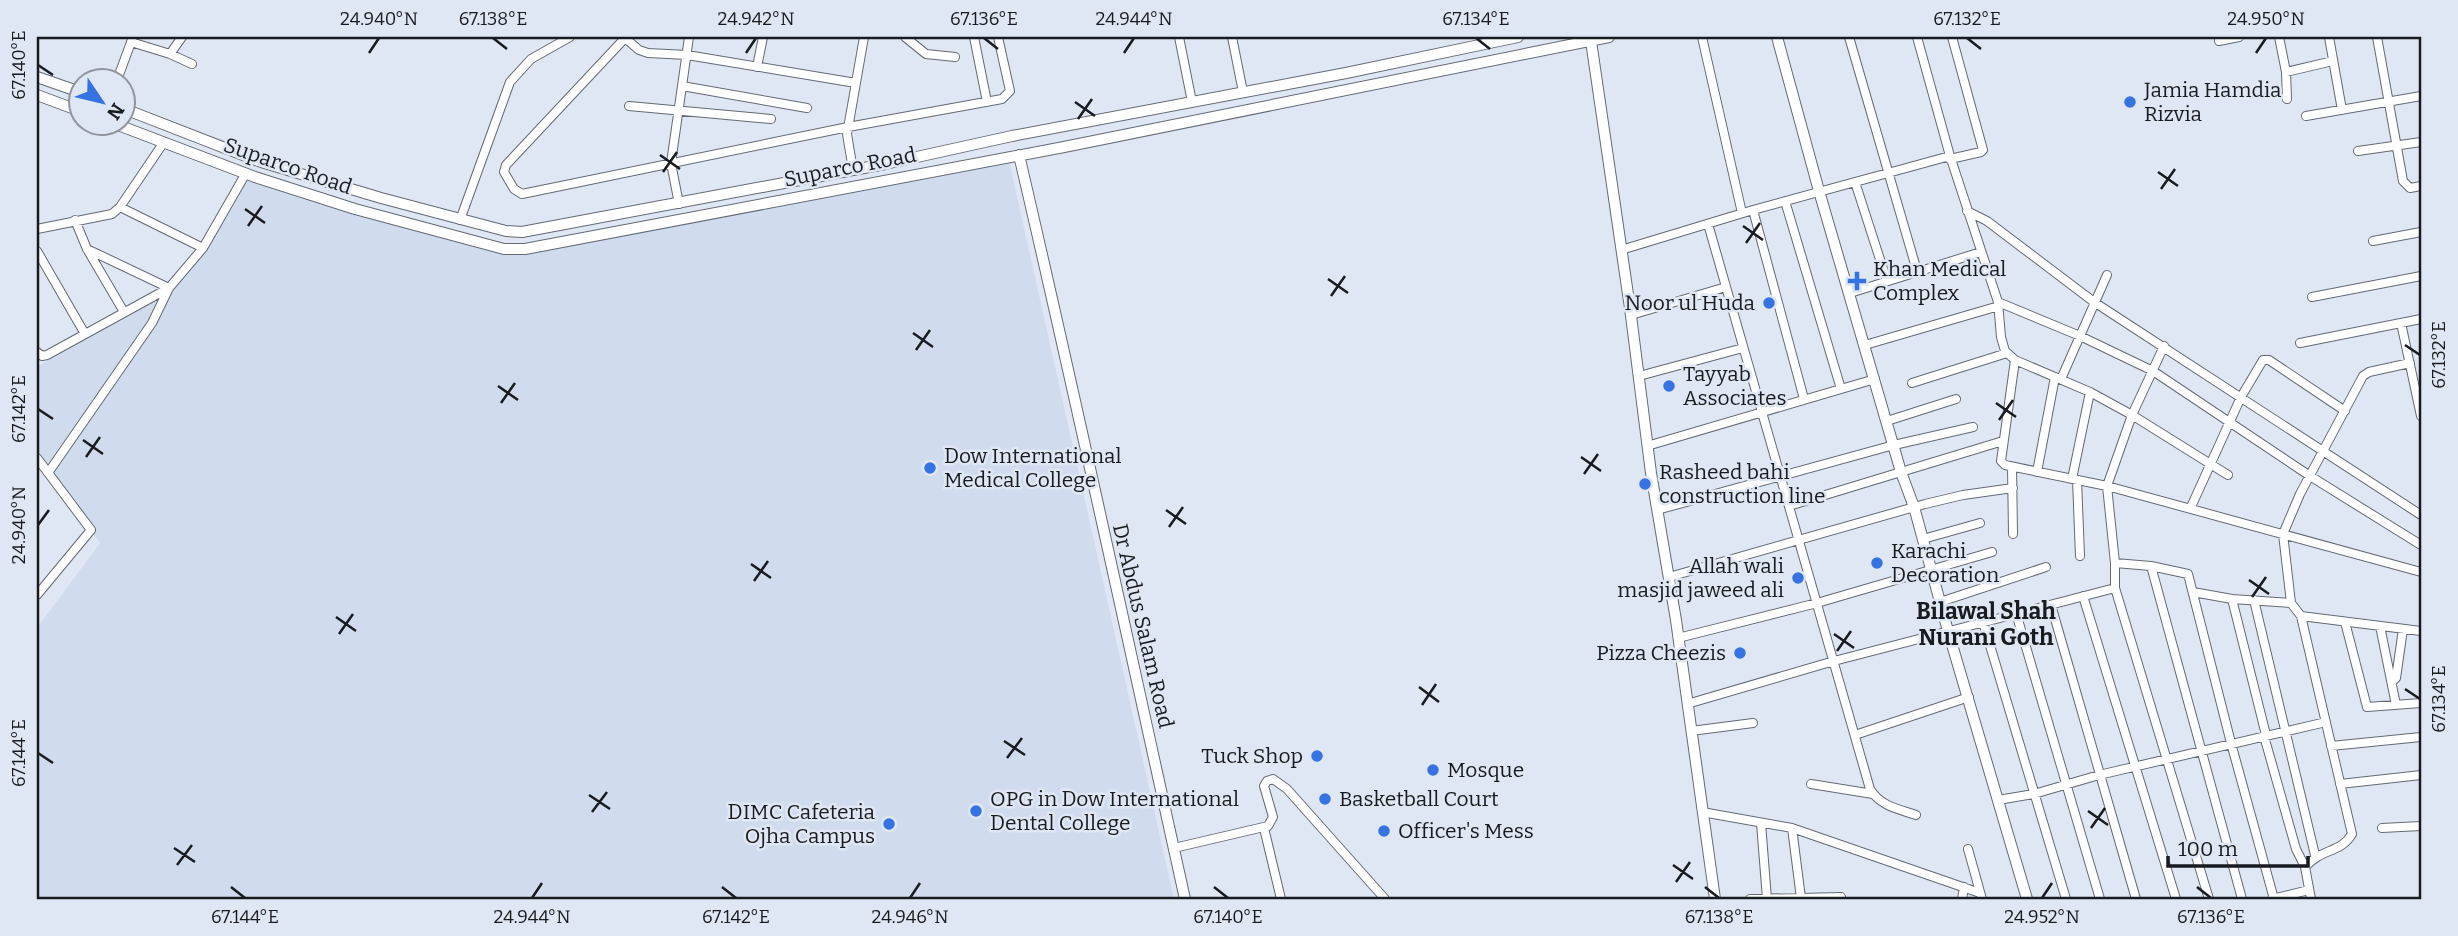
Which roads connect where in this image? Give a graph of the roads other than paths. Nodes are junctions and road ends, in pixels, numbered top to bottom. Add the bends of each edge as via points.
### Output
1 (182, 37) edge
2 (570, 37) edge
3 (625, 37) edge
4 (689, 37) edge
5 (763, 37) edge
6 (864, 37) edge
7 (905, 37) edge
8 (974, 37) edge
9 (998, 37) edge
10 (1179, 37) edge
11 (1231, 37) edge
12 (1518, 37) edge
13 (1609, 37) edge
14 (1702, 37) edge
15 (1777, 37) edge
16 (1849, 37) edge
17 (1917, 37) edge
18 (1952, 37) edge
19 (2239, 37) edge
20 (2279, 37) edge
21 (2329, 37) edge
22 (2377, 37) edge
23 (132, 39) edge
24 (1591, 41) junction
25 (2219, 41) dead end
26 (170, 54) junction
27 (687, 55) junction
28 (955, 57) dead end
29 (2333, 61) junction
30 (192, 64) dead end
31 (122, 66) edge
32 (757, 67) junction
33 (2286, 72) junction
34 (1346, 73) junction
35 (37, 76) edge
36 (856, 83) junction
37 (682, 86) junction
38 (66, 87) edge
39 (1350, 89) junction
40 (1243, 92) junction
41 (37, 95) edge
42 (2421, 96) edge
43 (2287, 99) dead end
44 (987, 102) junction
45 (1192, 102) junction
46 (2390, 102) junction
47 (66, 106) edge
48 (629, 106) dead end
49 (807, 108) dead end
50 (2342, 110) junction
51 (679, 111) junction
52 (136, 114) edge
53 (2306, 116) dead end
54 (771, 119) dead end
55 (848, 127) junction
56 (136, 132) edge
57 (164, 142) junction
58 (2421, 142) edge
59 (2396, 147) junction
60 (2358, 151) dead end
61 (239, 154) junction
62 (1019, 155) junction
63 (1950, 157) junction
64 (261, 162) junction
65 (671, 163) junction
66 (885, 164) junction
67 (232, 168) junction
68 (852, 170) junction
69 (1888, 173) junction
70 (250, 175) junction
71 (888, 179) junction
72 (1854, 182) junction
73 (2421, 186) edge
74 (1819, 191) junction
75 (1785, 201) junction
76 (679, 204) junction
77 (121, 207) junction
78 (1753, 210) junction
79 (1967, 211) junction
80 (1742, 214) junction
81 (75, 220) junction
82 (460, 220) junction
83 (1708, 224) junction
84 (37, 229) edge
85 (2421, 232) edge
86 (2373, 241) dead end
87 (203, 248) junction
88 (87, 249) junction
89 (1621, 250) junction
90 (37, 251) edge
91 (1981, 252) junction
92 (1917, 271) junction
93 (2107, 275) dead end
94 (2421, 276) edge
95 (1888, 281) junction
96 (1726, 287) junction
97 (169, 288) junction
98 (1850, 293) junction
99 (2312, 297) dead end
100 (2094, 302) junction
101 (1999, 304) junction
102 (124, 312) junction
103 (1631, 315) junction
104 (2421, 319) edge
105 (2401, 323) junction
106 (85, 334) junction
107 (2080, 336) junction
108 (2300, 342) dead end
109 (1865, 345) junction
110 (2164, 346) junction
111 (1743, 348) junction
112 (37, 352) edge
113 (2007, 354) junction
114 (2015, 360) junction
115 (2410, 363) junction
116 (2153, 371) junction
117 (1639, 376) junction
118 (2058, 378) junction
119 (1875, 379) junction
120 (1912, 383) dead end
121 (1841, 389) junction
122 (2090, 392) junction
123 (2241, 397) junction
124 (1804, 399) junction
125 (1956, 399) dead end
126 (1762, 411) junction
127 (2345, 411) junction
128 (2132, 415) junction
129 (2421, 416) edge
130 (1887, 421) junction
131 (2229, 422) junction
132 (1973, 427) dead end
133 (2003, 442) junction
134 (1894, 445) junction
135 (1647, 446) junction
136 (2323, 452) junction
137 (37, 458) edge
138 (2210, 464) junction
139 (2012, 467) junction
140 (1901, 472) junction
141 (2037, 472) junction
142 (48, 473) junction
143 (2228, 475) dead end
144 (1781, 476) junction
145 (2310, 476) junction
146 (2074, 479) junction
147 (2107, 486) junction
148 (2013, 488) junction
149 (1789, 506) junction
150 (1914, 507) junction
151 (2191, 507) junction
152 (1657, 510) junction
153 (2421, 515) edge
154 (1980, 523) dead end
155 (2013, 534) dead end
156 (2283, 534) junction
157 (1923, 539) junction
158 (1798, 540) junction
159 (2421, 545) edge
160 (1992, 552) dead end
161 (2080, 556) dead end
162 (2115, 563) junction
163 (2151, 566) junction
164 (2046, 567) dead end
165 (1930, 570) junction
166 (2421, 572) edge
167 (1668, 577) junction
168 (2115, 588) junction
169 (2193, 592) junction
170 (37, 595) edge
171 (2083, 596) junction
172 (2232, 599) junction
173 (2254, 600) junction
174 (1940, 602) junction
175 (1817, 603) junction
176 (2291, 603) junction
177 (2051, 605) junction
178 (2016, 613) junction
179 (2301, 616) junction
180 (1983, 622) junction
181 (2345, 622) junction
182 (2380, 626) junction
183 (2403, 629) junction
184 (1948, 631) junction
185 (2421, 631) edge
186 (1678, 638) junction
187 (1834, 661) junction
188 (2392, 682) junction
189 (1969, 696) junction
190 (2421, 703) edge
191 (1687, 704) junction
192 (2396, 705) junction
193 (2326, 722) junction
194 (1753, 723) dead end
195 (1691, 731) junction
196 (2286, 731) junction
197 (1855, 735) junction
198 (2265, 735) junction
199 (2421, 737) edge
200 (2231, 744) junction
201 (2331, 746) junction
202 (2202, 750) junction
203 (2167, 758) junction
204 (2136, 766) junction
205 (2099, 775) junction
206 (2421, 775) edge
207 (1811, 784) dead end
208 (2340, 784) junction
209 (2066, 785) junction
210 (1873, 794) junction
211 (2034, 794) junction
212 (1998, 800) junction
213 (1702, 812) junction
214 (1916, 815) dead end
215 (1760, 823) junction
216 (2421, 826) edge
217 (1264, 828) junction
218 (1792, 828) junction
219 (2382, 828) dead end
220 (1174, 848) junction
221 (1968, 849) dead end
222 (2315, 855) junction
223 (2305, 867) junction
224 (1964, 887) junction
225 (2309, 890) junction
226 (1981, 896) edge
227 (1840, 897) dead end
228 (1801, 898) edge
229 (1185, 899) edge
230 (1281, 899) edge
231 (1385, 899) edge
232 (1715, 899) edge
233 (1750, 899) edge
234 (1766, 899) edge
235 (1962, 899) edge
236 (2027, 899) edge
237 (2066, 899) edge
238 (2100, 899) edge
239 (2136, 899) edge
240 (2176, 899) edge
241 (2210, 899) edge
242 (2242, 899) edge
243 (2273, 899) edge
244 (2311, 899) edge

1 - 26 street
2 - 82 street via 531,59 510,82
3 - 27 street via 648,53
3 - 65 street via 504,172 522,194
4 - 27 street
5 - 32 street
6 - 36 street
7 - 28 street via 926,54
8 - 44 street
9 - 44 street via 1010,91 1002,99
10 - 45 street
11 - 40 street
12 - 34 main road, Suparco Road
13 - 24 main road, Suparco Road
14 - 80 street
15 - 74 main road
16 - 69 street
17 - 63 street
18 - 63 street via 1983,150
19 - 25 street
20 - 33 street
21 - 29 street
22 - 46 street
23 - 26 street
23 - 31 street
24 - 39 main road, Suparco Road
24 - 89 main road
26 - 30 street
27 - 32 street
27 - 37 street
29 - 33 street
29 - 50 street
32 - 36 street
33 - 43 street
34 - 39 main road
34 - 40 main road, Suparco Road
35 - 38 main road
36 - 55 street
37 - 49 street
37 - 51 street
39 - 62 main road, Suparco Road
40 - 45 main road, Suparco Road
41 - 47 main road
42 - 46 street
44 - 55 street
45 - 66 main road, Suparco Road
46 - 50 street
46 - 59 street
48 - 51 street
50 - 53 street
51 - 54 street
51 - 65 street
52 - 61 main road, Suparco Road
55 - 65 street
55 - 68 street
56 - 57 main road, Suparco Road
57 - 67 main road, Suparco Road
57 - 77 street
58 - 59 street
59 - 60 street
59 - 73 street via 2405,184
61 - 64 main road, Suparco Road
61 - 67 main road
62 - 71 main road, Suparco Road
62 - 220 main road, Dr Abdus Salam Road
63 - 69 street
63 - 79 street
64 - 70 main road
64 - 82 main road, Suparco Road
65 - 76 street
66 - 68 main road, Suparco Road
66 - 71 main road
67 - 70 main road, Suparco Road
68 - 76 main road, Suparco Road
69 - 72 street
69 - 92 street
70 - 71 main road, Suparco Road via 504,249 620,232
70 - 87 street
72 - 74 street
72 - 95 street
74 - 75 street
74 - 98 main road
75 - 78 street
75 - 121 street
76 - 82 main road, Suparco Road via 522,232
77 - 81 street via 112,214
77 - 87 street
78 - 80 street
78 - 124 street
79 - 91 street
79 - 100 street via 1987,221
80 - 83 street
81 - 84 street
81 - 88 street
83 - 89 street
83 - 96 street
85 - 86 street
87 - 97 street
88 - 97 street
88 - 102 street
89 - 103 main road
90 - 106 street
91 - 92 street
91 - 101 street
92 - 95 street
93 - 100 street
94 - 99 street
95 - 98 street
96 - 103 street
96 - 111 street
97 - 102 street
97 - 142 street via 152,323
98 - 109 main road
100 - 107 street
100 - 110 street
101 - 107 street
101 - 109 street
101 - 113 street
102 - 106 street
103 - 117 main road
104 - 105 street
105 - 108 street
105 - 115 street
106 - 112 street via 47,355
107 - 116 street
107 - 118 street
109 - 119 main road
110 - 116 street
110 - 123 street
111 - 117 street
111 - 126 street
113 - 114 street
113 - 120 street
114 - 118 street
114 - 133 street
115 - 127 street via 2363,376
115 - 129 street
116 - 128 street
116 - 131 street
117 - 135 main road
118 - 122 street
118 - 141 street
119 - 121 street
119 - 130 main road
121 - 124 street
122 - 128 street
122 - 146 street
123 - 127 street via 2266,360
123 - 131 street
123 - 136 street
124 - 126 street
125 - 130 street
126 - 135 street
126 - 144 street
127 - 136 street
128 - 138 street
128 - 147 street
130 - 134 main road
131 - 138 street
131 - 145 street
132 - 134 street
133 - 139 street via 2002,463
133 - 140 street
134 - 140 main road
134 - 144 street
135 - 152 main road
136 - 145 street
136 - 153 street
137 - 142 street
138 - 143 street
138 - 151 street
139 - 141 street
139 - 148 street
140 - 149 street
140 - 150 main road
141 - 146 street
142 - 170 street via 91,530
144 - 149 street
144 - 152 street
145 - 156 street
145 - 159 street
146 - 147 street
146 - 161 street
147 - 151 street
147 - 162 street
148 - 150 street
148 - 155 street
149 - 158 street
150 - 157 main road
150 - 158 street
151 - 156 street
152 - 167 main road
154 - 157 street
156 - 166 street
156 - 176 street
157 - 165 main road
158 - 167 street
158 - 175 street
160 - 165 street
162 - 163 street
162 - 168 street
163 - 169 street via 2188,573
163 - 202 street
164 - 174 street
165 - 174 main road
165 - 175 street
167 - 186 main road
168 - 171 street
168 - 203 street
169 - 172 street
169 - 200 street
171 - 177 street
171 - 204 street
172 - 173 street
172 - 198 street
173 - 176 street
173 - 196 street
174 - 184 main road
175 - 186 street
175 - 187 street
176 - 179 street
177 - 178 street
177 - 205 street
178 - 180 street
178 - 209 street
179 - 181 street
179 - 193 street
180 - 184 street
180 - 211 street
181 - 182 street
181 - 192 street via 2367,707
182 - 183 street
182 - 188 street
183 - 185 street
183 - 188 street
184 - 187 street
184 - 189 main road
186 - 191 main road
187 - 191 street
187 - 197 street
188 - 192 street
189 - 197 street
189 - 212 main road
190 - 192 street
191 - 195 main road
193 - 196 street
193 - 201 street
194 - 195 street
195 - 213 main road
196 - 198 street
196 - 222 street
197 - 210 street
198 - 200 street
198 - 223 street
199 - 201 street
200 - 202 street
200 - 243 street
201 - 208 street
202 - 203 street
202 - 242 street
203 - 204 street
203 - 241 street
204 - 205 street
204 - 240 street
205 - 209 street
205 - 239 street
206 - 208 street
207 - 210 street
208 - 222 street via 2352,834 2347,843
209 - 211 street
209 - 238 street
210 - 214 street via 1884,804
211 - 212 street
211 - 237 street
212 - 236 main road
213 - 215 street
213 - 232 main road
215 - 218 street
215 - 234 street
216 - 219 street
217 - 220 street
217 - 230 street
217 - 231 street via 1273,817 1264,786 1273,779
218 - 224 street
218 - 228 street
220 - 229 main road, Dr Abdus Salam Road
221 - 226 street
222 - 223 street
223 - 225 street
224 - 226 street
224 - 235 street
225 - 243 street
225 - 244 street
227 - 228 street
228 - 234 street
233 - 234 street

